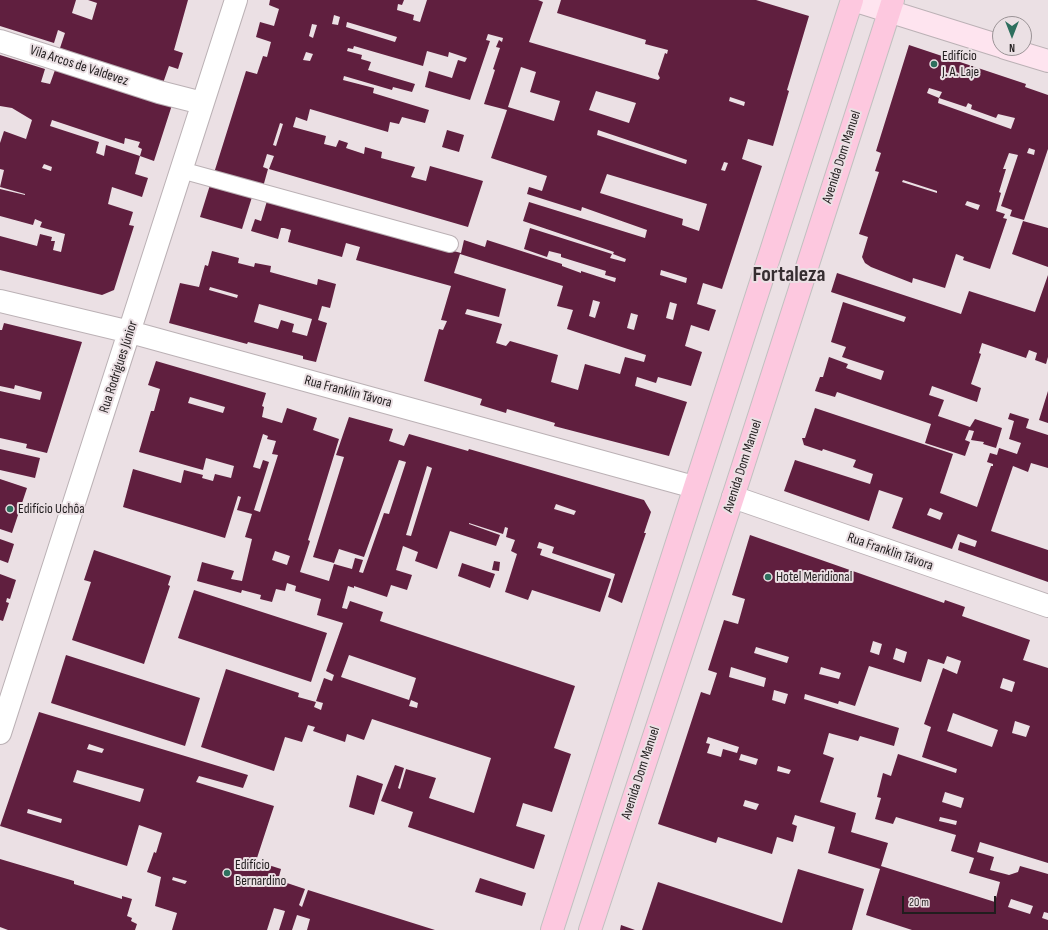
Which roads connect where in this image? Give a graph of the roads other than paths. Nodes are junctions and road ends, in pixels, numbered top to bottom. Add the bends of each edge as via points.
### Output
1 (236, 0) edge
2 (852, 0) edge
3 (891, 6) edge
4 (0, 41) edge
5 (992, 43) edge
6 (1030, 56) edge
7 (1048, 62) edge
8 (202, 103) junction
9 (181, 170) junction
10 (450, 244) dead end
11 (0, 301) edge
12 (130, 332) junction
13 (694, 487) junction
14 (733, 497) junction
15 (1048, 606) edge
16 (0, 733) edge
17 (552, 930) edge
18 (590, 930) edge

1 - 8 street, Rua Rodrigues Júnior
2 - 3 main road
2 - 13 main road
3 - 5 main road
3 - 14 main road, Avenida Dom Manuel
4 - 8 street, Vila Arcos de Valdevez via 159,92
6 - 7 main road
8 - 9 street, Rua Rodrigues Júnior
9 - 10 lane
9 - 12 street, Rua Rodrigues Júnior
11 - 12 street, Rua Franklin Távora
12 - 13 street, Rua Franklin Távora
12 - 16 street, Rua Rodrigues Júnior
13 - 17 main road
14 - 15 street, Rua Franklin Távora
14 - 18 main road, Avenida Dom Manuel

